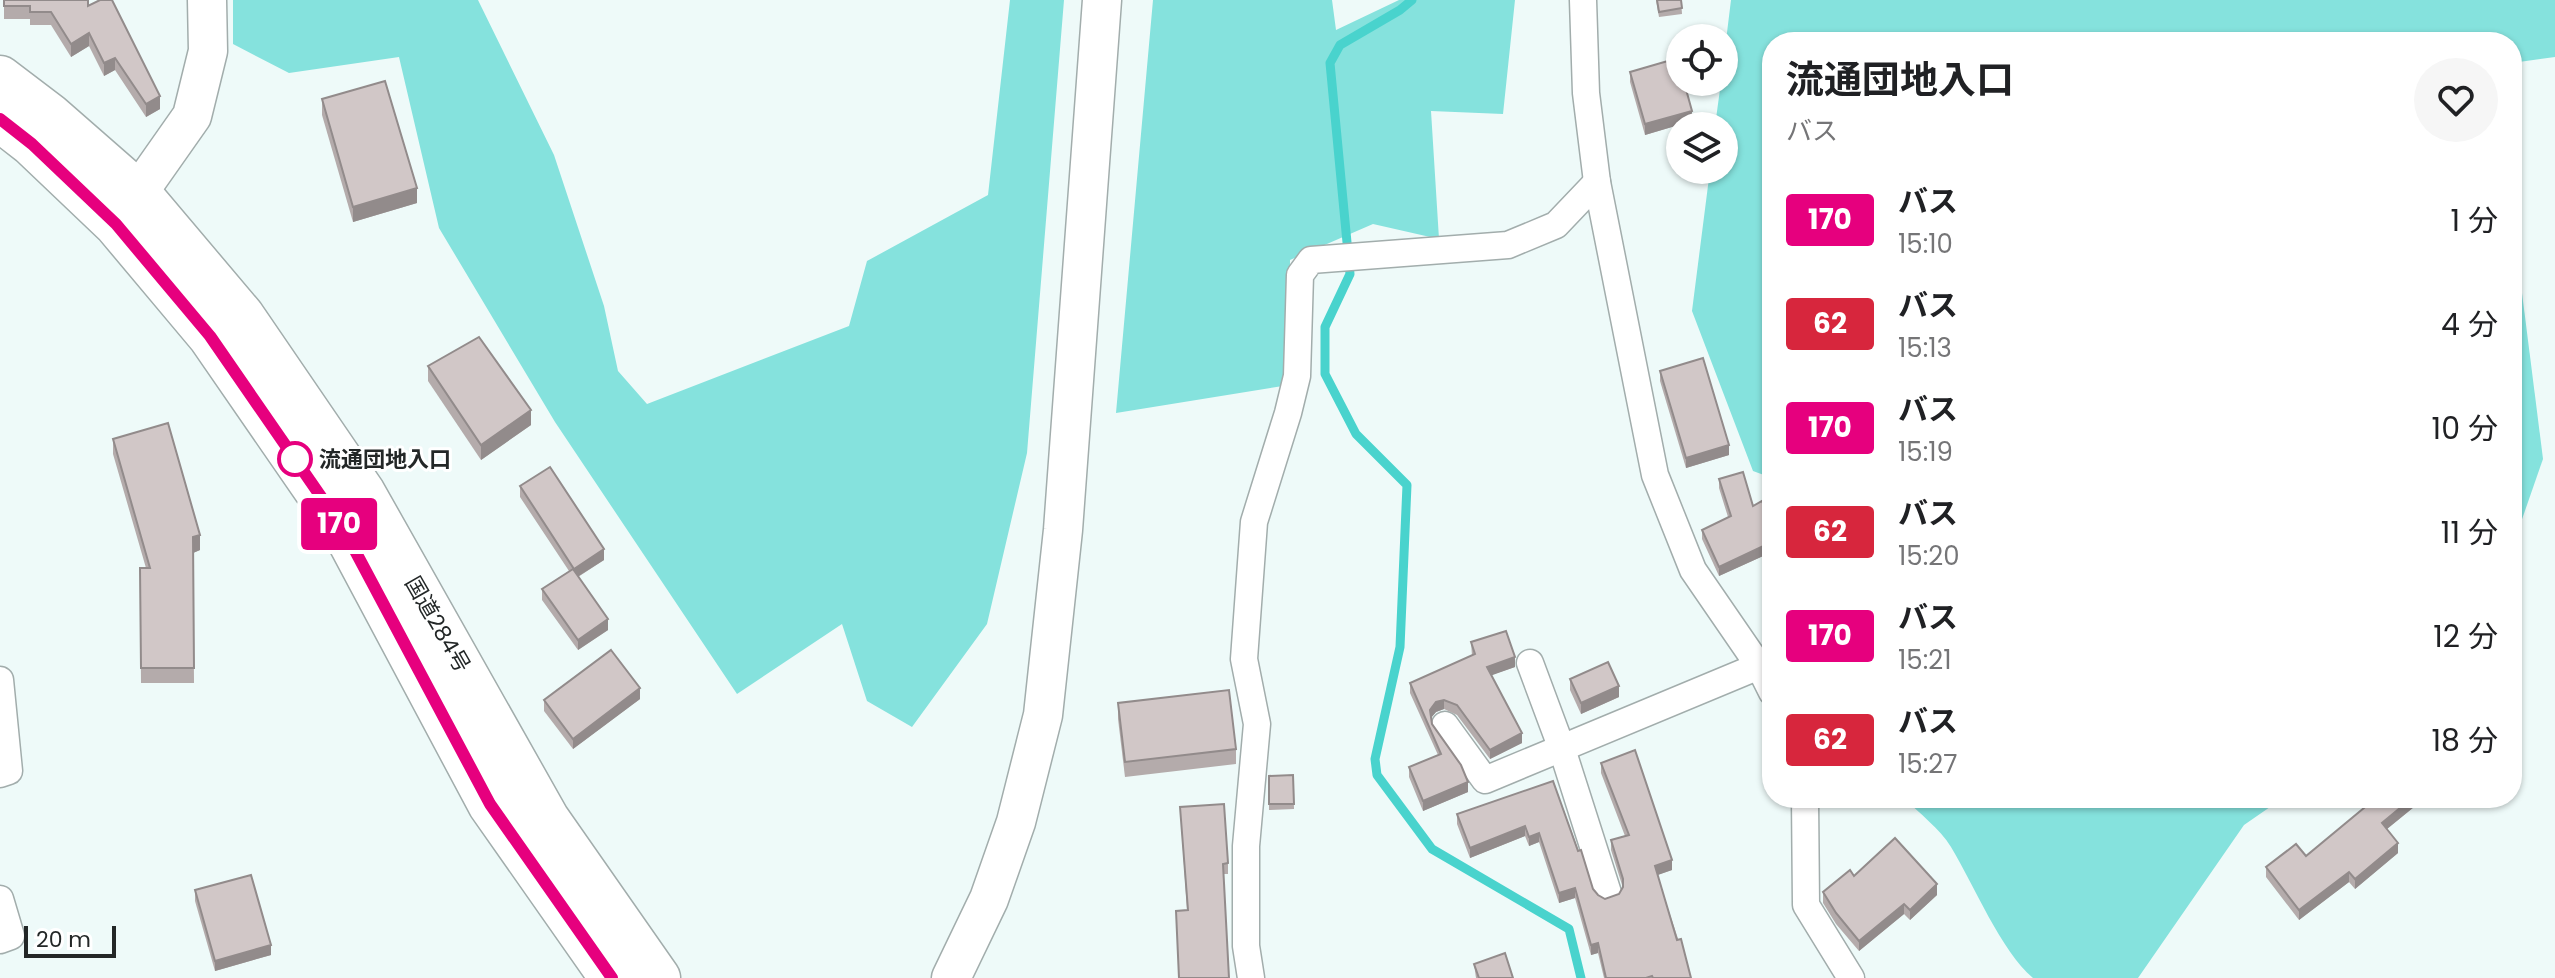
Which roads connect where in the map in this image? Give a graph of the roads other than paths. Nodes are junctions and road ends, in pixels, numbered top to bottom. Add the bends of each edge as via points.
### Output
1 (207, 0) edge
2 (1102, 0) edge
3 (1583, 0) edge
4 (0, 78) edge
5 (0, 119) edge
6 (1597, 182) junction
7 (127, 209) junction
8 (1530, 663) dead end
9 (1759, 666) junction
10 (1762, 672) edge
11 (0, 680) edge
12 (1445, 725) dead end
13 (1562, 749) junction
14 (0, 774) edge
15 (1805, 808) edge
16 (1608, 893) dead end
17 (0, 899) edge
18 (0, 940) edge
19 (612, 978) edge
20 (658, 978) edge
21 (951, 978) edge
22 (1251, 978) edge
23 (1851, 978) edge

1 - 7 street via 208,51 192,116
2 - 21 street via 1063,530 1043,715 1016,822 989,899
3 - 6 street via 1586,93
4 - 7 highway, 国道284号 via 50,116
5 - 7 highway, 国道284号
6 - 9 street via 1655,475 1693,570
6 - 22 street via 1556,225 1508,245 1311,260 1300,275 1297,376 1254,522 1244,659 1257,724 1246,846
7 - 19 highway, 国道284号 via 344,530 490,804
7 - 20 highway, 国道284号 via 242,316 363,493 547,819
8 - 13 street
9 - 10 street
9 - 13 street
11 - 14 street via 9,771
12 - 13 street via 1485,780
13 - 16 street
15 - 23 street via 1806,905
17 - 18 street via 11,936

